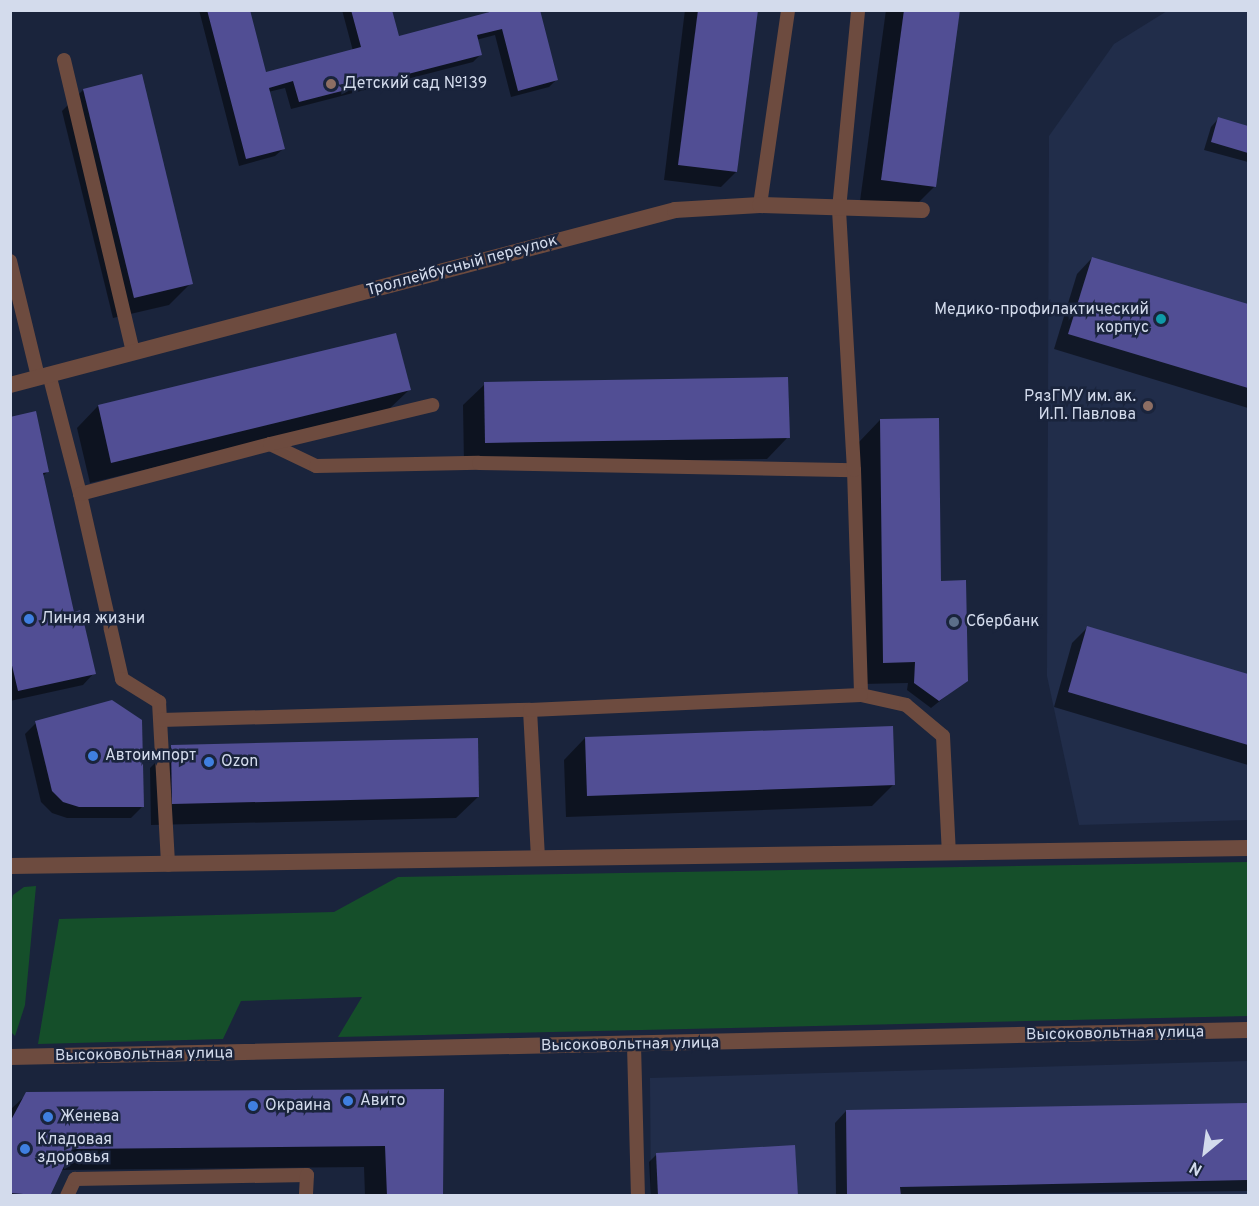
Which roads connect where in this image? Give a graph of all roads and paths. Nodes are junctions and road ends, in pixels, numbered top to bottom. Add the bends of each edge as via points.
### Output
1 (788, 10) edge
2 (858, 10) edge
3 (64, 60) dead end
4 (760, 204) junction
5 (838, 209) junction
6 (922, 210) dead end
7 (10, 261) edge
8 (134, 352) junction
9 (43, 376) junction
10 (10, 385) edge
11 (432, 405) dead end
12 (270, 444) junction
13 (854, 470) junction
14 (80, 494) junction
15 (861, 695) junction
16 (530, 710) junction
17 (161, 720) junction
18 (1248, 848) edge
19 (949, 853) junction
20 (538, 859) junction
21 (168, 865) junction
22 (10, 866) edge
23 (1248, 1030) edge
24 (634, 1046) junction
25 (10, 1057) edge
26 (67, 1196) edge
27 (306, 1196) edge
28 (638, 1196) edge

1 - 4 lane
2 - 5 lane
3 - 8 lane
4 - 5 street, Троллейбусный переулок
4 - 8 street, Троллейбусный переулок via 675,210
5 - 6 street, Троллейбусный переулок
5 - 13 lane
7 - 9 lane
8 - 9 street, Троллейбусный переулок
9 - 10 street, Троллейбусный переулок
9 - 14 lane
11 - 12 lane
12 - 13 lane via 316,466 479,463
12 - 14 lane
13 - 15 lane
14 - 17 lane via 122,679 159,702
15 - 16 lane
15 - 19 lane via 906,705 943,736
16 - 17 lane
16 - 20 lane
17 - 21 lane
18 - 19 street
19 - 20 street
20 - 21 street
21 - 22 street
23 - 24 street, Высоковольтная улица
24 - 25 street, Высоковольтная улица
24 - 28 lane
26 - 27 lane via 75,1179 307,1175

